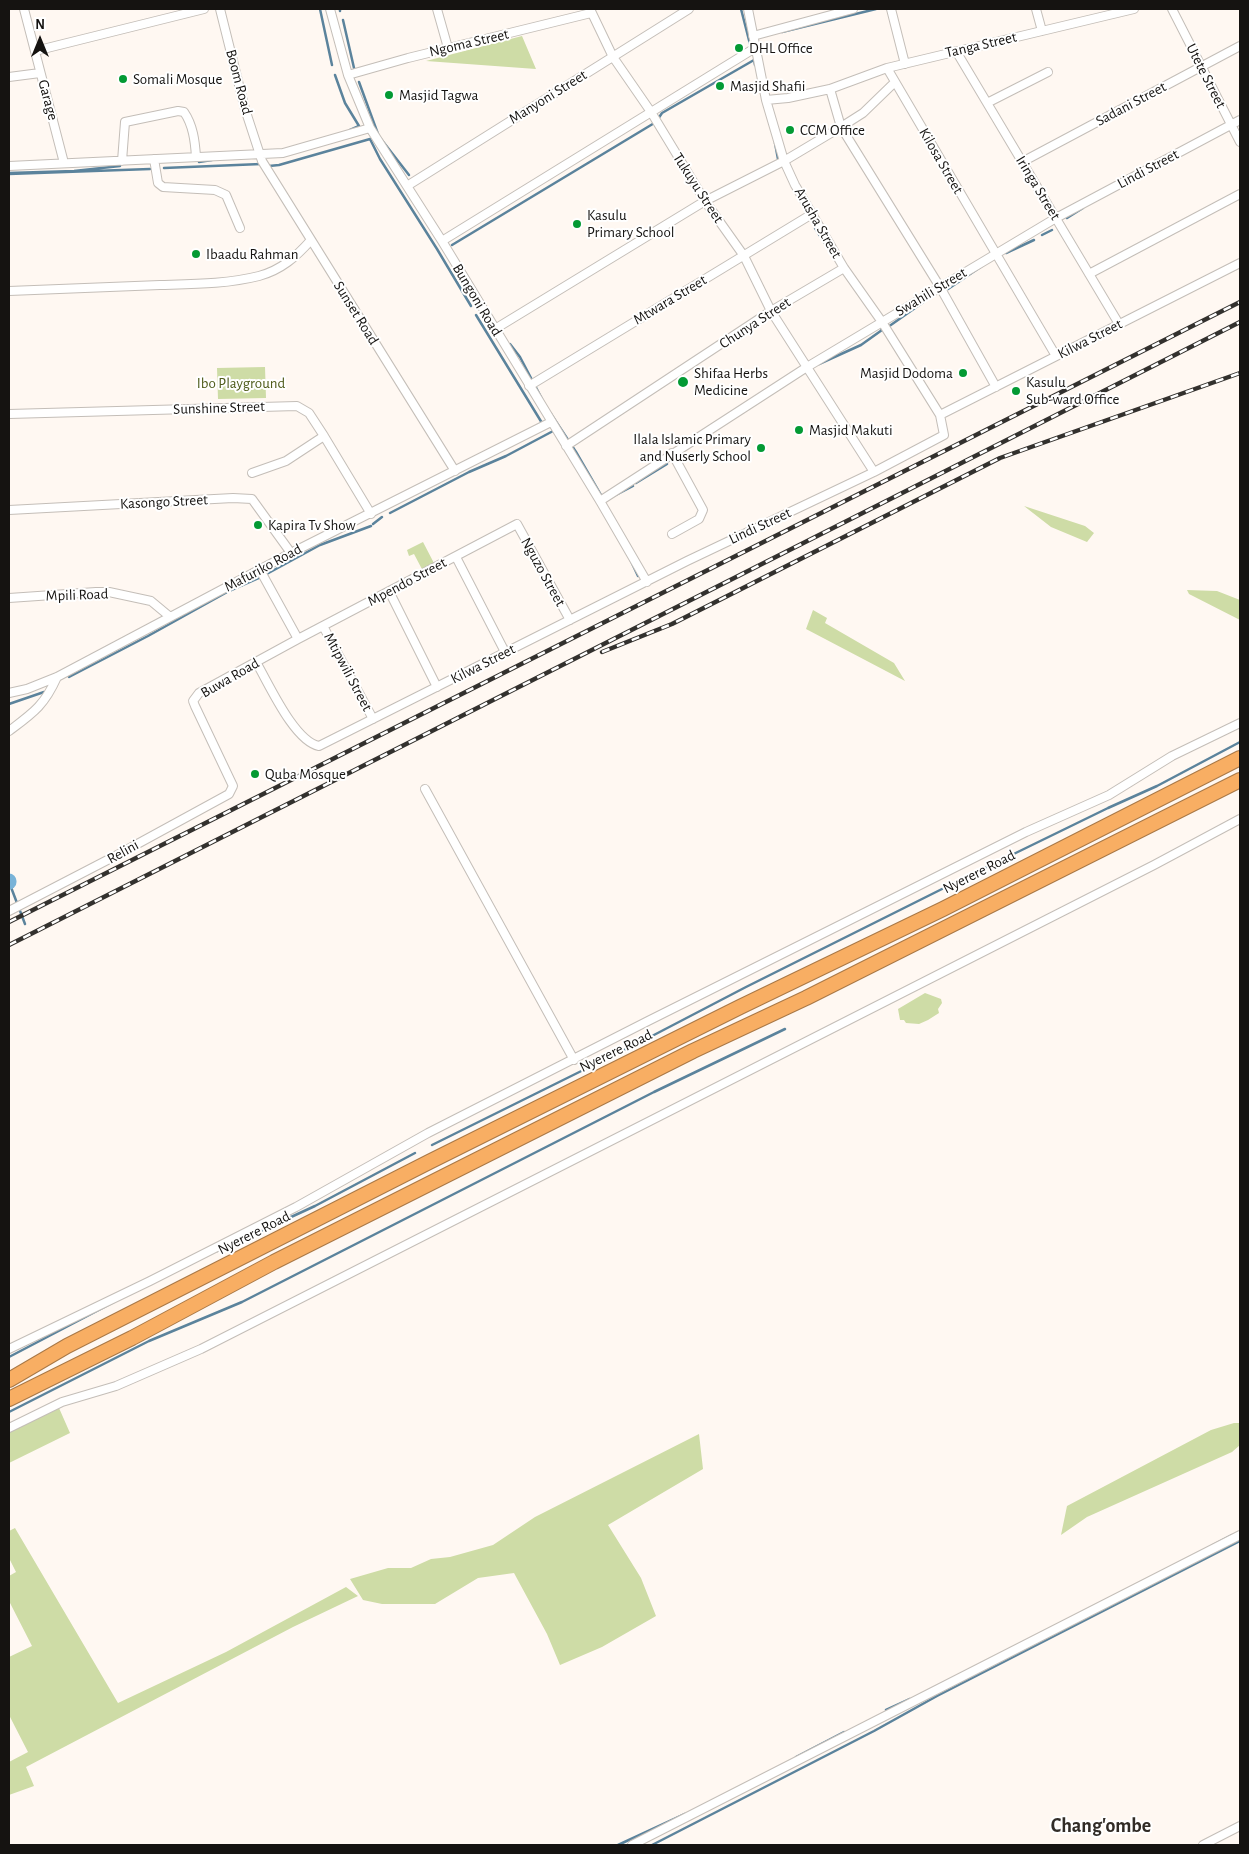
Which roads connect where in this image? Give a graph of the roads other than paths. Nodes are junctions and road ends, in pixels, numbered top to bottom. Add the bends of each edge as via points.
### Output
1 (24, 9) edge
2 (204, 9) edge
3 (220, 9) edge
4 (331, 9) edge
5 (437, 9) edge
6 (689, 9) edge
7 (748, 9) edge
8 (853, 9) edge
9 (891, 9) edge
10 (1036, 9) edge
11 (1134, 9) edge
12 (1172, 9) edge
13 (590, 11) edge
14 (1042, 31) junction
15 (753, 36) junction
16 (1240, 46) edge
17 (448, 48) junction
18 (755, 48) junction
19 (35, 51) junction
20 (956, 51) junction
21 (613, 57) junction
22 (905, 64) junction
23 (1201, 66) junction
24 (887, 68) junction
25 (1048, 72) dead end
26 (40, 74) junction
27 (348, 75) junction
28 (9, 77) edge
29 (895, 82) junction
30 (830, 89) junction
31 (766, 100) junction
32 (988, 104) junction
33 (651, 112) junction
34 (1240, 120) edge
35 (1231, 125) junction
36 (841, 127) junction
37 (370, 128) junction
38 (1240, 142) edge
39 (260, 154) junction
40 (196, 157) junction
41 (154, 159) junction
42 (122, 161) junction
43 (784, 161) junction
44 (1022, 162) junction
45 (64, 163) junction
46 (9, 166) edge
47 (407, 186) junction
48 (1240, 194) edge
49 (705, 201) junction
50 (812, 214) junction
51 (1056, 218) junction
52 (240, 228) dead end
53 (311, 240) junction
54 (442, 241) junction
55 (995, 254) junction
56 (744, 256) junction
57 (1240, 263) edge
58 (844, 268) junction
59 (1089, 274) junction
60 (940, 287) junction
61 (9, 290) edge
62 (771, 311) junction
63 (882, 322) junction
64 (1119, 324) junction
65 (494, 329) junction
66 (1056, 356) junction
67 (808, 367) junction
68 (529, 386) junction
69 (996, 387) junction
70 (9, 414) edge
71 (940, 415) junction
72 (552, 422) junction
73 (324, 436) junction
74 (566, 446) junction
75 (672, 453) junction
76 (455, 471) junction
77 (874, 472) junction
78 (252, 473) dead end
79 (600, 501) junction
80 (9, 510) edge
81 (371, 514) junction
82 (517, 524) joint
83 (672, 534) dead end
84 (291, 553) junction
85 (456, 556) junction
86 (260, 570) junction
87 (647, 582) junction
88 (389, 591) junction
89 (9, 598) edge
90 (169, 616) junction
91 (570, 620) junction
92 (323, 626) junction
93 (298, 639) junction
94 (505, 652) junction
95 (256, 662) junction
96 (57, 678) junction
97 (437, 687) junction
98 (9, 693) edge
99 (373, 719) junction
100 (1240, 723) edge
101 (9, 731) edge
102 (1240, 758) edge
103 (1240, 780) edge
104 (233, 786) joint
105 (425, 789) dead end
106 (1240, 819) edge
107 (9, 911) edge
108 (574, 1060) junction
109 (9, 1349) edge
110 (9, 1380) edge
111 (9, 1399) edge
112 (9, 1428) edge
113 (1240, 1535) edge
114 (1240, 1826) edge
115 (632, 1845) edge
116 (1203, 1845) edge

1 - 19 street, Garage
2 - 19 street
3 - 39 street, Boom Road via 245,110
4 - 27 street, Bungoni Road
5 - 17 street
6 - 21 street, Manyoni Street
7 - 15 street, Arusha Street
8 - 15 street
9 - 22 street
10 - 14 street
11 - 14 street, Tanga Street
12 - 23 street, Utete Street
13 - 17 street, Ngoma Street
13 - 21 street, Tukuyu Street
14 - 20 street, Tanga Street
15 - 18 street, Arusha Street
16 - 23 street, Sadani Street
17 - 27 street, Ngoma Street
18 - 31 street, Arusha Street
18 - 33 street
19 - 26 street, Garage
20 - 22 street, Tanga Street
20 - 32 street, Iringa Street
21 - 33 street, Tukuyu Street
21 - 47 street, Manyoni Street
22 - 24 street, Tanga Street
23 - 35 street, Utete Street
23 - 44 street, Sadani Street
24 - 29 street, Kilosa Street
24 - 30 street, Tanga Street
25 - 32 street
26 - 28 street
26 - 45 street, Garage
27 - 37 street, Bungoni Road
29 - 36 street via 863,113
29 - 55 street, Kilosa Street
30 - 31 street, Tanga Street
30 - 36 street
31 - 43 street, Arusha Street
32 - 44 street, Iringa Street
33 - 49 street, Tukuyu Street
33 - 54 street
34 - 35 street, Lindi Street
35 - 38 street, Utete Street
35 - 51 street, Lindi Street
36 - 43 street
36 - 60 street
37 - 39 street via 284,153
37 - 47 street, Bungoni Road
39 - 40 street
39 - 53 street, Sunset Road
40 - 41 street
40 - 42 street via 191,126 184,112 178,112 125,122
41 - 42 street
41 - 52 street via 158,183 163,186 215,190 226,195
42 - 45 street
43 - 49 street
43 - 50 street, Arusha Street
44 - 51 street, Iringa Street
45 - 46 street
47 - 54 street, Bungoni Road
48 - 59 street
49 - 56 street, Tukuyu Street
49 - 65 street
50 - 56 street, Mtwara Street
50 - 58 street, Arusha Street
51 - 55 street, Swahili Street
51 - 59 street, Iringa Street
53 - 61 street via 285,265 260,276 207,283
53 - 76 street, Sunset Road
54 - 65 street, Bungoni Road
55 - 60 street, Swahili Street
55 - 66 street, Kilosa Street
56 - 62 street, Tukuyu Street
56 - 68 street, Mtwara Street
57 - 64 street, Kilwa Street
58 - 62 street, Chunya Street
58 - 63 street, Arusha Street
59 - 64 street, Iringa Street
60 - 63 street, Swahili Street
60 - 69 street
62 - 67 street, Tukuyu Street
62 - 74 street, Chunya Street
63 - 67 street, Swahili Street
63 - 71 street, Arusha Street
64 - 66 street, Kilwa Street
65 - 68 street, Bungoni Road
66 - 69 street, Kilwa Street
67 - 75 street
67 - 77 street, Tukuyu Street
68 - 72 street, Bungoni Road
69 - 71 street, Kilwa Street
70 - 73 street, Sunshine Street via 297,406 309,413
71 - 77 street, Lindi Street via 944,435
72 - 74 street, Bungoni Road
72 - 76 street, Mafuriko Road
73 - 78 street via 286,461
73 - 81 street, Sunshine Street
74 - 79 street, Bungoni Road
75 - 79 street
75 - 83 street via 703,510 699,518
76 - 81 street, Mafuriko Road
77 - 87 street, Lindi Street
79 - 87 street, Bungoni Road
80 - 84 street, Kasongo Street via 252,499
81 - 84 street, Mafuriko Road
82 - 85 street, Mpendo Street
82 - 91 street, Nguzo Street
84 - 86 street, Mafuriko Road
85 - 88 street, Mpendo Street
85 - 94 street
86 - 90 street, Mafuriko Road
86 - 93 street
87 - 91 street, Kilwa Street
88 - 92 street, Mpendo Street
88 - 97 street
89 - 90 street, Mpili Road via 109,592 150,601
90 - 96 street, Mafuriko Road
91 - 94 street, Kilwa Street
92 - 93 street, Mpendo Street
92 - 99 street, Mtipwili Street
93 - 95 street, Buwa Road
94 - 97 street, Kilwa Street
95 - 99 street, Kilwa Street via 292,726 313,745 319,746
95 - 104 street, Buwa Road via 199,693 193,701
96 - 98 street, Mafuriko Road
96 - 101 street via 40,706
97 - 99 street, Kilwa Street
100 - 108 street via 1172,756 1109,795 1026,832
102 - 110 highway, Nyerere Road via 943,909 438,1158 67,1346
103 - 111 highway via 806,998 693,1051
104 - 107 street, Relini via 224,798
105 - 108 street
106 - 112 street via 201,1349 116,1386 62,1402
108 - 109 street via 428,1133 296,1207
113 - 115 street
114 - 116 street

